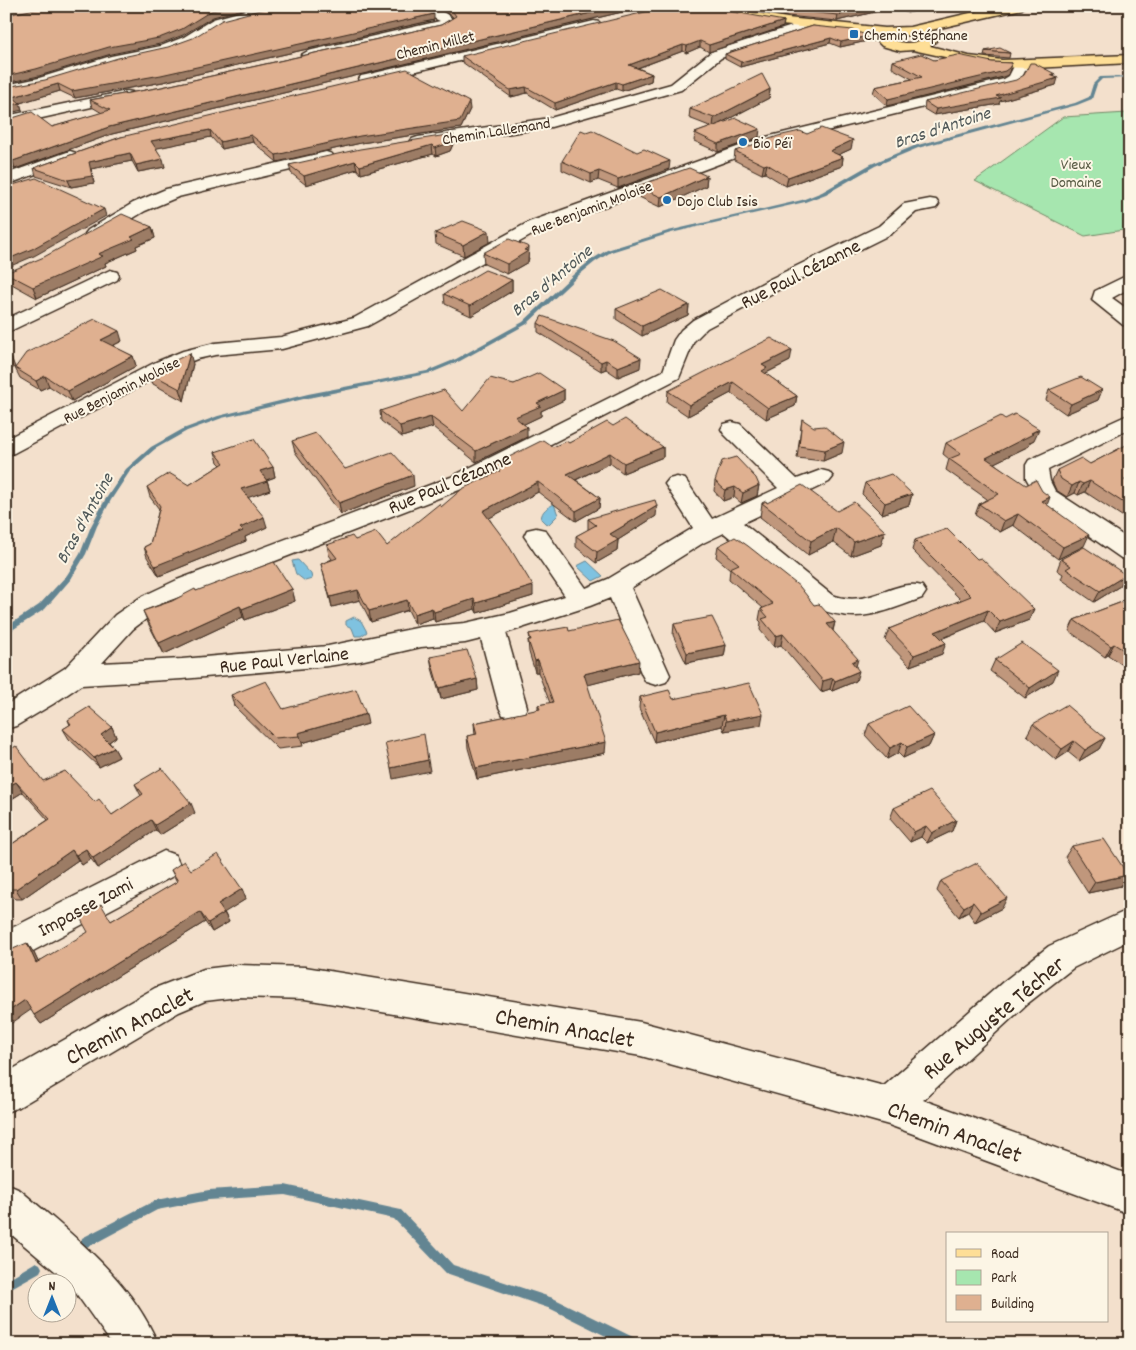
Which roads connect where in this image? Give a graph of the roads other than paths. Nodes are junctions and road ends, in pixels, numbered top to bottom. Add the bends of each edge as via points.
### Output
1 (278, 6) edge
2 (414, 6) edge
3 (695, 6) edge
4 (1018, 6) edge
5 (610, 22) edge
6 (811, 24) junction
7 (922, 40) junction
8 (293, 59) edge
9 (1130, 59) edge
10 (1020, 65) junction
11 (351, 82) edge
12 (6, 89) edge
13 (141, 92) edge
14 (6, 122) edge
15 (404, 144) edge
16 (84, 150) edge
17 (339, 154) edge
18 (6, 180) edge
19 (930, 204) dead end
20 (84, 239) edge
21 (110, 276) dead end
22 (1130, 280) edge
23 (1130, 321) edge
24 (6, 327) edge
25 (1130, 421) edge
26 (732, 429) dead end
27 (6, 448) edge
28 (821, 477) dead end
29 (677, 484) dead end
30 (794, 490) junction
31 (717, 527) junction
32 (536, 536) dead end
33 (1130, 552) edge
34 (617, 585) junction
35 (913, 592) dead end
36 (580, 600) junction
37 (491, 627) junction
38 (75, 675) junction
39 (656, 675) dead end
40 (513, 707) dead end
41 (6, 718) edge
42 (164, 865) dead end
43 (1130, 924) edge
44 (6, 948) edge
45 (6, 1094) edge
46 (889, 1106) junction
47 (1130, 1195) edge
48 (6, 1204) edge
49 (137, 1344) edge

1 - 12 street via 218,22 189,40 164,49 106,61 42,82
2 - 8 street via 448,22
3 - 6 main road via 736,16
4 - 7 main road
5 - 11 street, Chemin Millet
6 - 7 main road via 884,35 893,45
6 - 15 street, Chemin Lallemand via 716,55 676,87 551,122
7 - 10 main road via 973,62
9 - 10 main road via 1099,58
10 - 27 street, Rue Benjamin Moloise via 1015,78 1009,82 768,141 535,226 361,322 282,342 190,355
13 - 14 street
16 - 18 street
17 - 20 street via 172,193 139,207
19 - 38 street, Rue Paul Cézanne via 910,208 885,230 700,324 681,343 672,374 560,432 459,482 150,602 124,622
21 - 24 street
22 - 23 street via 1102,295 1102,300
25 - 33 street via 1037,465 1035,475 1047,496
26 - 30 street
28 - 30 street, Rue Paul Verlaine
29 - 31 street
30 - 31 street, Rue Paul Verlaine
31 - 34 street, Rue Paul Verlaine
31 - 35 street via 823,601 837,607 865,607
32 - 36 street
34 - 36 street, Rue Paul Verlaine
34 - 39 street
36 - 37 street, Rue Paul Verlaine
37 - 38 street, Rue Paul Verlaine via 328,656
37 - 40 street
38 - 41 street, Rue Paul Cézanne
42 - 44 street, Impasse Zami
43 - 46 street, Rue Auguste Técher via 1061,957 1015,993
45 - 46 street, Chemin Anaclet via 167,1000 204,985 238,980 304,983 641,1039
46 - 47 street, Chemin Anaclet
48 - 49 street via 68,1257 98,1288

